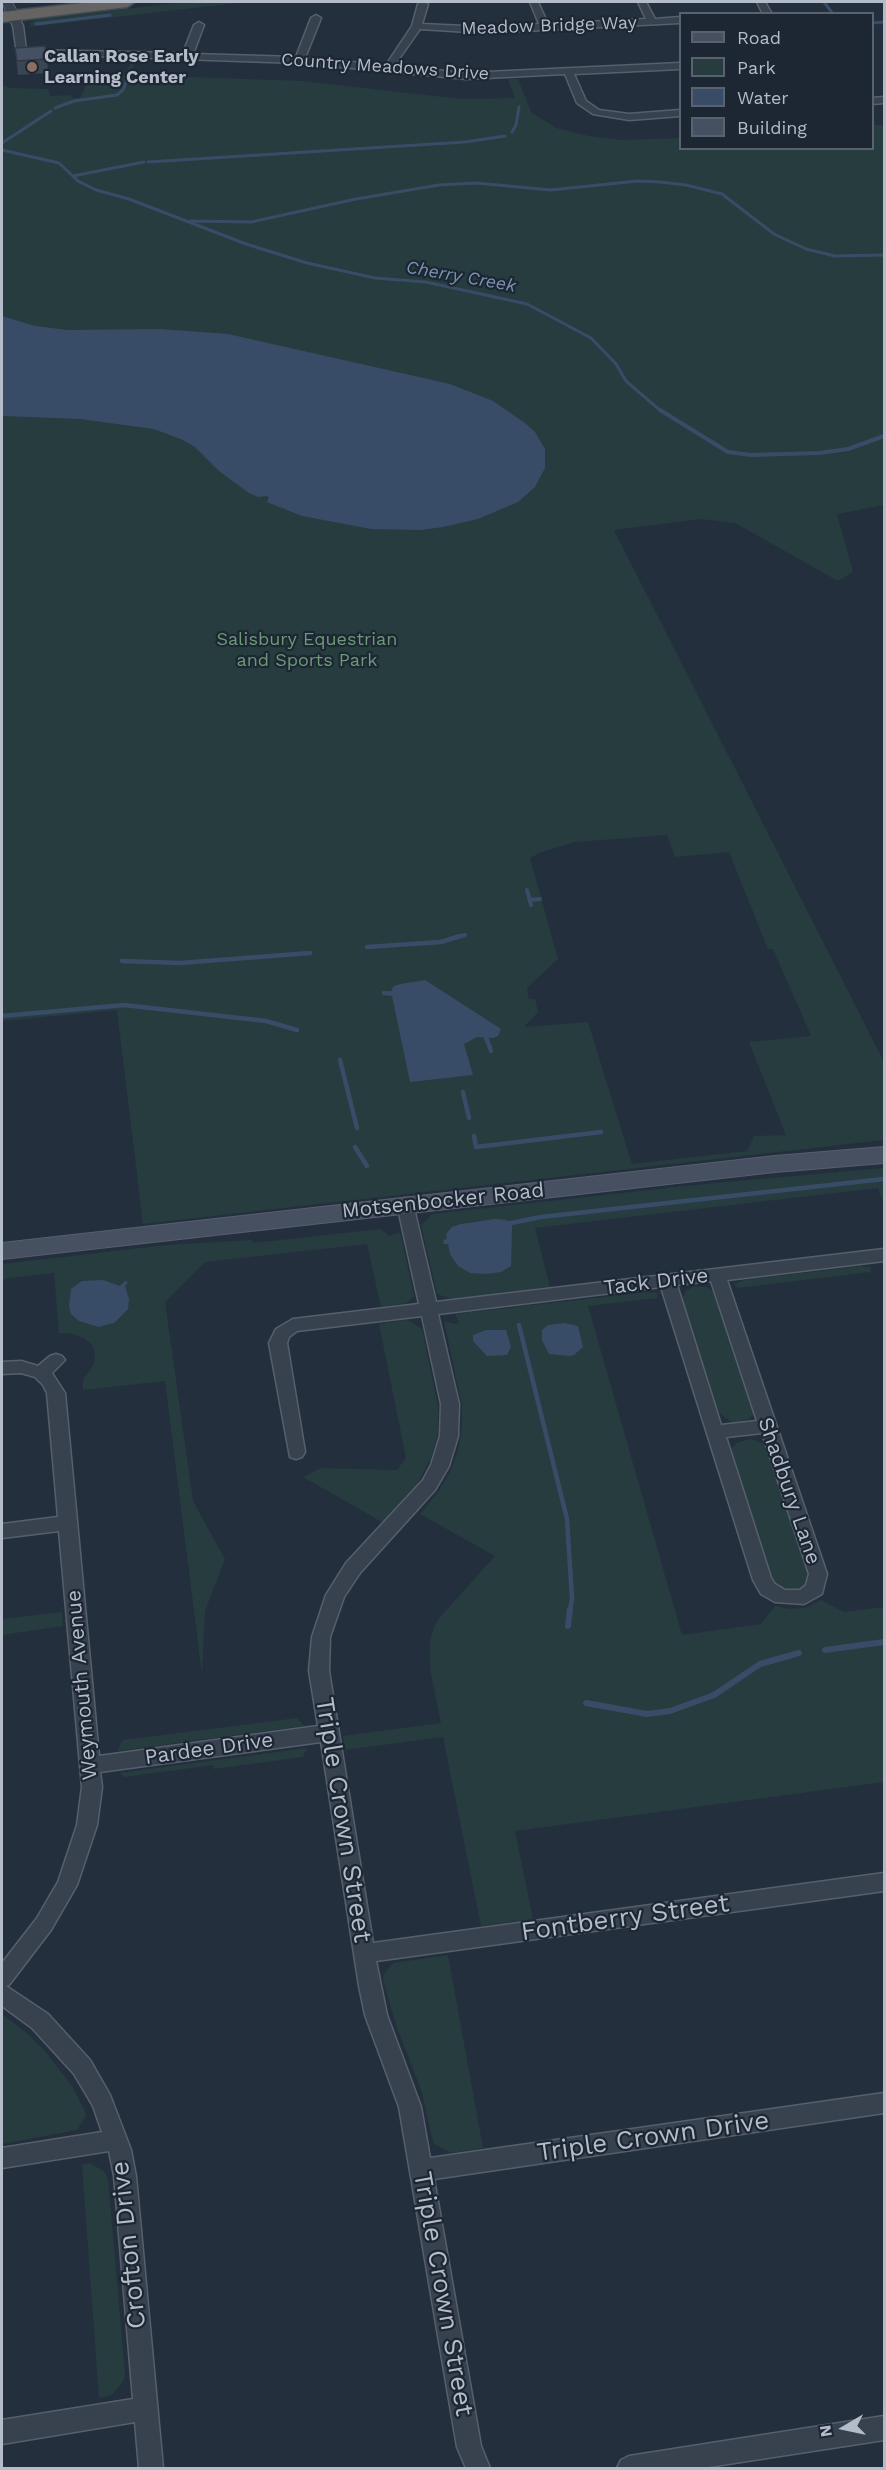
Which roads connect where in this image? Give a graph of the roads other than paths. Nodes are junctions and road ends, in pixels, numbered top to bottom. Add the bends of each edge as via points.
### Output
1 (32, 2) edge
2 (127, 2) edge
3 (534, 2) edge
4 (642, 2) edge
5 (423, 4) dead end
6 (6, 9) edge
7 (316, 18) dead end
8 (679, 20) edge
9 (652, 22) junction
10 (199, 25) dead end
11 (417, 26) junction
12 (545, 27) junction
13 (187, 56) junction
14 (299, 60) junction
15 (679, 66) edge
16 (388, 69) junction
17 (569, 72) junction
18 (679, 113) edge
19 (885, 1155) edge
20 (405, 1204) junction
21 (2, 1251) edge
22 (883, 1259) edge
23 (717, 1275) junction
24 (667, 1281) junction
25 (429, 1309) junction
26 (56, 1359) dead end
27 (2, 1368) edge
28 (41, 1373) junction
29 (767, 1426) junction
30 (715, 1432) junction
31 (296, 1452) dead end
32 (68, 1523) junction
33 (2, 1532) edge
34 (328, 1733) junction
35 (90, 1765) junction
36 (885, 1882) edge
37 (365, 1953) junction
38 (2, 1978) edge
39 (2, 1994) edge
40 (885, 2103) edge
41 (116, 2140) junction
42 (2, 2158) edge
43 (422, 2170) junction
44 (146, 2409) junction
45 (885, 2428) edge
46 (2, 2432) edge
47 (151, 2469) edge
48 (478, 2469) edge
49 (629, 2469) edge

1 - 6 highway
2 - 6 highway
3 - 12 street
4 - 9 street
5 - 11 street
6 - 13 street, Country Meadows Drive via 18,26 22,53 90,49
7 - 14 street
8 - 9 street, Meadow Bridge Way
9 - 12 street, Meadow Bridge Way
10 - 13 street
11 - 12 street, Meadow Bridge Way via 478,30
11 - 16 street
13 - 14 street, Country Meadows Drive
14 - 16 street, Country Meadows Drive
15 - 17 street, Country Meadows Drive
16 - 17 street, Country Meadows Drive via 474,76
17 - 18 street via 582,103 592,110 617,116
19 - 20 main road, Motsenbocker Road
20 - 21 main road, Motsenbocker Road
20 - 25 street, Triple Crown Street
22 - 23 street, Tack Drive
23 - 24 street, Tack Drive
23 - 29 street, Shadbury Lane
24 - 25 street, Tack Drive
24 - 30 street, Shadbury Lane
25 - 31 street, Tack Drive via 286,1328 278,1343
25 - 34 street, Triple Crown Street via 451,1412 447,1447 429,1485 353,1568 327,1614 319,1659
26 - 28 street
27 - 28 street via 21,1367
28 - 32 street, Weymouth Avenue via 56,1393
29 - 30 street
29 - 30 street, Shadbury Lane via 818,1574 815,1589 797,1598 774,1593 762,1580
32 - 33 street
32 - 35 street, Weymouth Avenue
34 - 35 street, Pardee Drive
34 - 37 street, Triple Crown Street
35 - 38 street, Weymouth Avenue via 89,1816 72,1874 44,1924
36 - 37 street, Fontberry Street
37 - 43 street, Triple Crown Street via 376,2015 410,2107
39 - 41 street, Crofton Drive via 40,2021 76,2060 102,2102
40 - 43 street, Triple Crown Drive
41 - 42 street
41 - 44 street, Crofton Drive via 125,2176
43 - 48 street, Triple Crown Street via 469,2447
44 - 46 street
44 - 47 street, Crofton Drive
45 - 49 street

